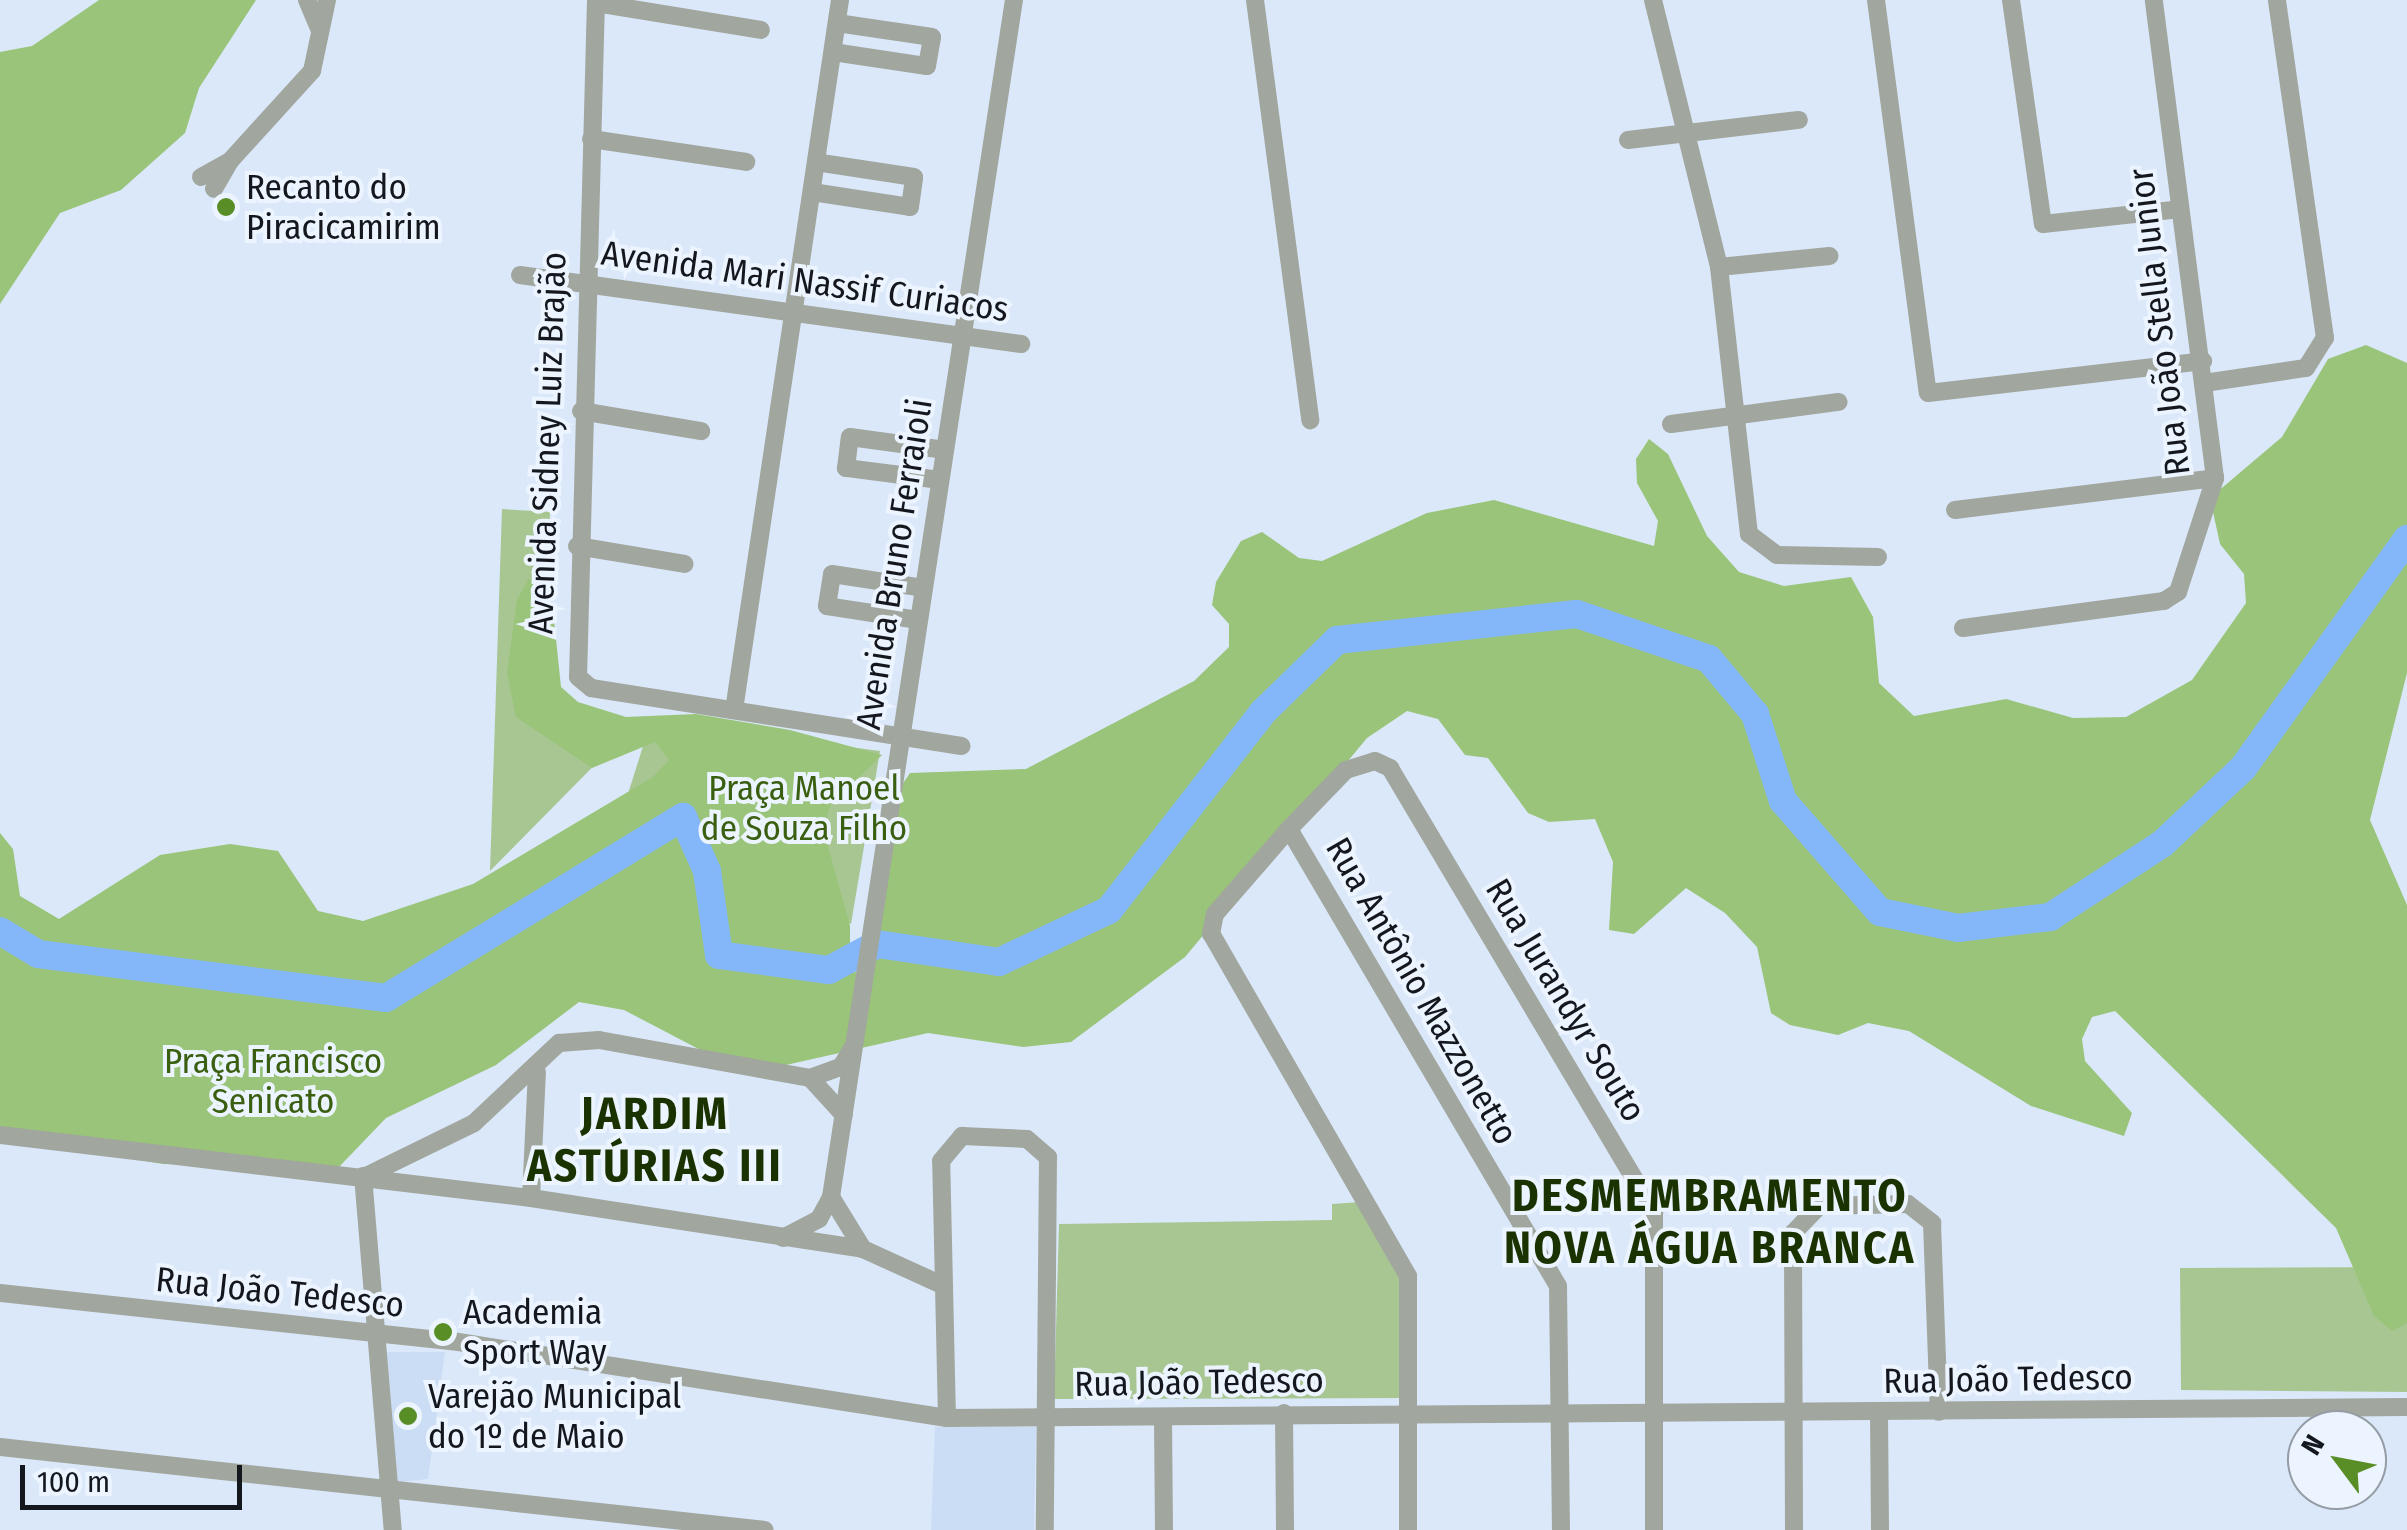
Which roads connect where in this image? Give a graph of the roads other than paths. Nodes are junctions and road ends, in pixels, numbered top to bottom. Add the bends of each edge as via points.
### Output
1 (307, 0) edge
2 (327, 0) edge
3 (840, 0) edge
4 (1014, 0) edge
5 (1255, 0) edge
6 (1654, 0) edge
7 (1876, 0) edge
8 (2011, 0) edge
9 (2154, 0) edge
10 (2277, 0) edge
11 (596, 2) edge
12 (837, 23) junction
13 (319, 28) junction
14 (761, 30) dead end
15 (833, 52) junction
16 (1799, 120) dead end
17 (1688, 130) junction
18 (590, 139) junction
19 (1628, 140) dead end
20 (746, 162) dead end
21 (816, 162) junction
22 (207, 183) dead end
23 (812, 192) junction
24 (2180, 208) junction
25 (1830, 256) dead end
26 (1718, 268) junction
27 (520, 275) dead end
28 (584, 284) junction
29 (794, 313) junction
30 (962, 336) junction
31 (1021, 344) dead end
32 (2203, 361) junction
33 (2204, 382) junction
34 (1839, 402) dead end
35 (581, 411) junction
36 (1734, 416) junction
37 (1310, 420) dead end
38 (1671, 424) dead end
39 (702, 431) dead end
40 (945, 450) junction
41 (2215, 478) junction
42 (940, 480) junction
43 (1955, 510) dead end
44 (577, 546) junction
45 (1872, 558) dead end
46 (685, 564) dead end
47 (923, 588) junction
48 (918, 620) junction
49 (1963, 628) dead end
50 (734, 710) junction
51 (900, 736) junction
52 (961, 746) dead end
53 (1289, 830) junction
54 (852, 1049) junction
55 (537, 1072) junction
56 (810, 1078) junction
57 (844, 1116) junction
58 (0, 1135) edge
59 (363, 1176) junction
60 (832, 1197) junction
61 (530, 1198) junction
62 (783, 1238) junction
63 (863, 1249) junction
64 (942, 1285) junction
65 (0, 1292) edge
66 (377, 1338) junction
67 (1561, 1407) junction
68 (1654, 1407) junction
69 (2407, 1407) edge
70 (1408, 1411) junction
71 (1792, 1412) junction
72 (1939, 1412) junction
73 (1284, 1413) junction
74 (1879, 1414) junction
75 (1046, 1417) junction
76 (948, 1418) junction
77 (1162, 1418) junction
78 (0, 1447) edge
79 (390, 1496) junction
80 (393, 1530) edge
81 (764, 1530) edge
82 (1045, 1530) edge
83 (1164, 1530) edge
84 (1285, 1530) edge
85 (1408, 1530) edge
86 (1561, 1530) edge
87 (1654, 1530) edge
88 (1794, 1530) edge
89 (1880, 1530) edge

1 - 13 street
2 - 13 street
3 - 12 street
4 - 30 street, Avenida Bruno Ferraioli
5 - 37 street
6 - 17 street
7 - 32 street via 1928,394
8 - 24 street via 2043,224
9 - 24 street, Rua João Stella Junior
10 - 33 street via 2325,338 2306,368
11 - 14 street
11 - 18 street, Avenida Sidney Luiz Brajão
12 - 15 street
12 - 15 street via 932,37 927,66
13 - 22 street via 312,72
15 - 21 street
16 - 17 street
17 - 19 street
17 - 26 street
18 - 20 street
18 - 28 street, Avenida Sidney Luiz Brajão
21 - 23 street
21 - 23 street via 914,177 910,207
23 - 29 street
24 - 32 street, Rua João Stella Junior
25 - 26 street
26 - 36 street
27 - 28 street, Avenida Mari Nassif Curiacos
28 - 29 street, Avenida Mari Nassif Curiacos
28 - 35 street, Avenida Sidney Luiz Brajão
29 - 30 street, Avenida Mari Nassif Curiacos
29 - 50 street
30 - 31 street, Avenida Mari Nassif Curiacos
30 - 40 street, Avenida Bruno Ferraioli
32 - 33 street, Rua João Stella Junior
33 - 41 street, Rua João Stella Junior
34 - 36 street
35 - 39 street
35 - 44 street, Avenida Sidney Luiz Brajão
36 - 38 street
36 - 45 street via 1745,518 1760,548
40 - 42 street, Avenida Bruno Ferraioli
40 - 42 street via 850,437 846,468
41 - 43 street
41 - 49 street, Rua João Stella Junior via 2178,592 2164,602
42 - 47 street, Avenida Bruno Ferraioli
44 - 46 street
44 - 50 street, Avenida Sidney Luiz Brajão via 578,677 591,688
47 - 48 street, Avenida Bruno Ferraioli
47 - 48 street via 832,574 827,606
48 - 51 street, Avenida Bruno Ferraioli
50 - 51 street, Avenida Sidney Luiz Brajão
51 - 52 street, Avenida Sidney Luiz Brajão
51 - 54 street, Avenida Bruno Ferraioli
53 - 67 street, Rua Antônio Mazzonetto via 1558,1286
53 - 68 street, Rua Jurandyr Souto via 1346,770 1374,762 1390,768 1654,1212
53 - 70 street via 1215,914 1211,934 1408,1276
54 - 56 street via 841,1067
54 - 57 street, Avenida Bruno Ferraioli
55 - 56 street via 559,1043 599,1040
55 - 59 street via 474,1123
55 - 61 street
56 - 57 street
57 - 60 street, Avenida Bruno Ferraioli
58 - 59 street
59 - 61 street
59 - 66 street
60 - 62 street via 819,1219
60 - 63 street
61 - 62 street
62 - 63 street
63 - 64 street
64 - 75 street via 948,1145 962,1136 1027,1139 1048,1157
64 - 76 street
65 - 66 street, Rua João Tedesco
66 - 76 street, Rua João Tedesco via 452,1340
66 - 79 street
67 - 68 street, Rua João Tedesco
67 - 70 street, Rua João Tedesco
67 - 86 street, Rua Antônio Mazzonetto
68 - 71 street, Rua João Tedesco
68 - 87 street, Rua Jurandyr Souto
69 - 72 street, Rua João Tedesco
70 - 73 street, Rua João Tedesco
70 - 85 street
71 - 72 street via 1793,1233 1818,1206 1922,1208 1936,1238
71 - 74 street, Rua João Tedesco
71 - 88 street
72 - 74 street, Rua João Tedesco
73 - 77 street, Rua João Tedesco
73 - 84 street
74 - 89 street
75 - 76 street, Rua João Tedesco
75 - 77 street, Rua João Tedesco
75 - 82 street
77 - 83 street
78 - 79 street
79 - 80 street
79 - 81 street via 436,1493

